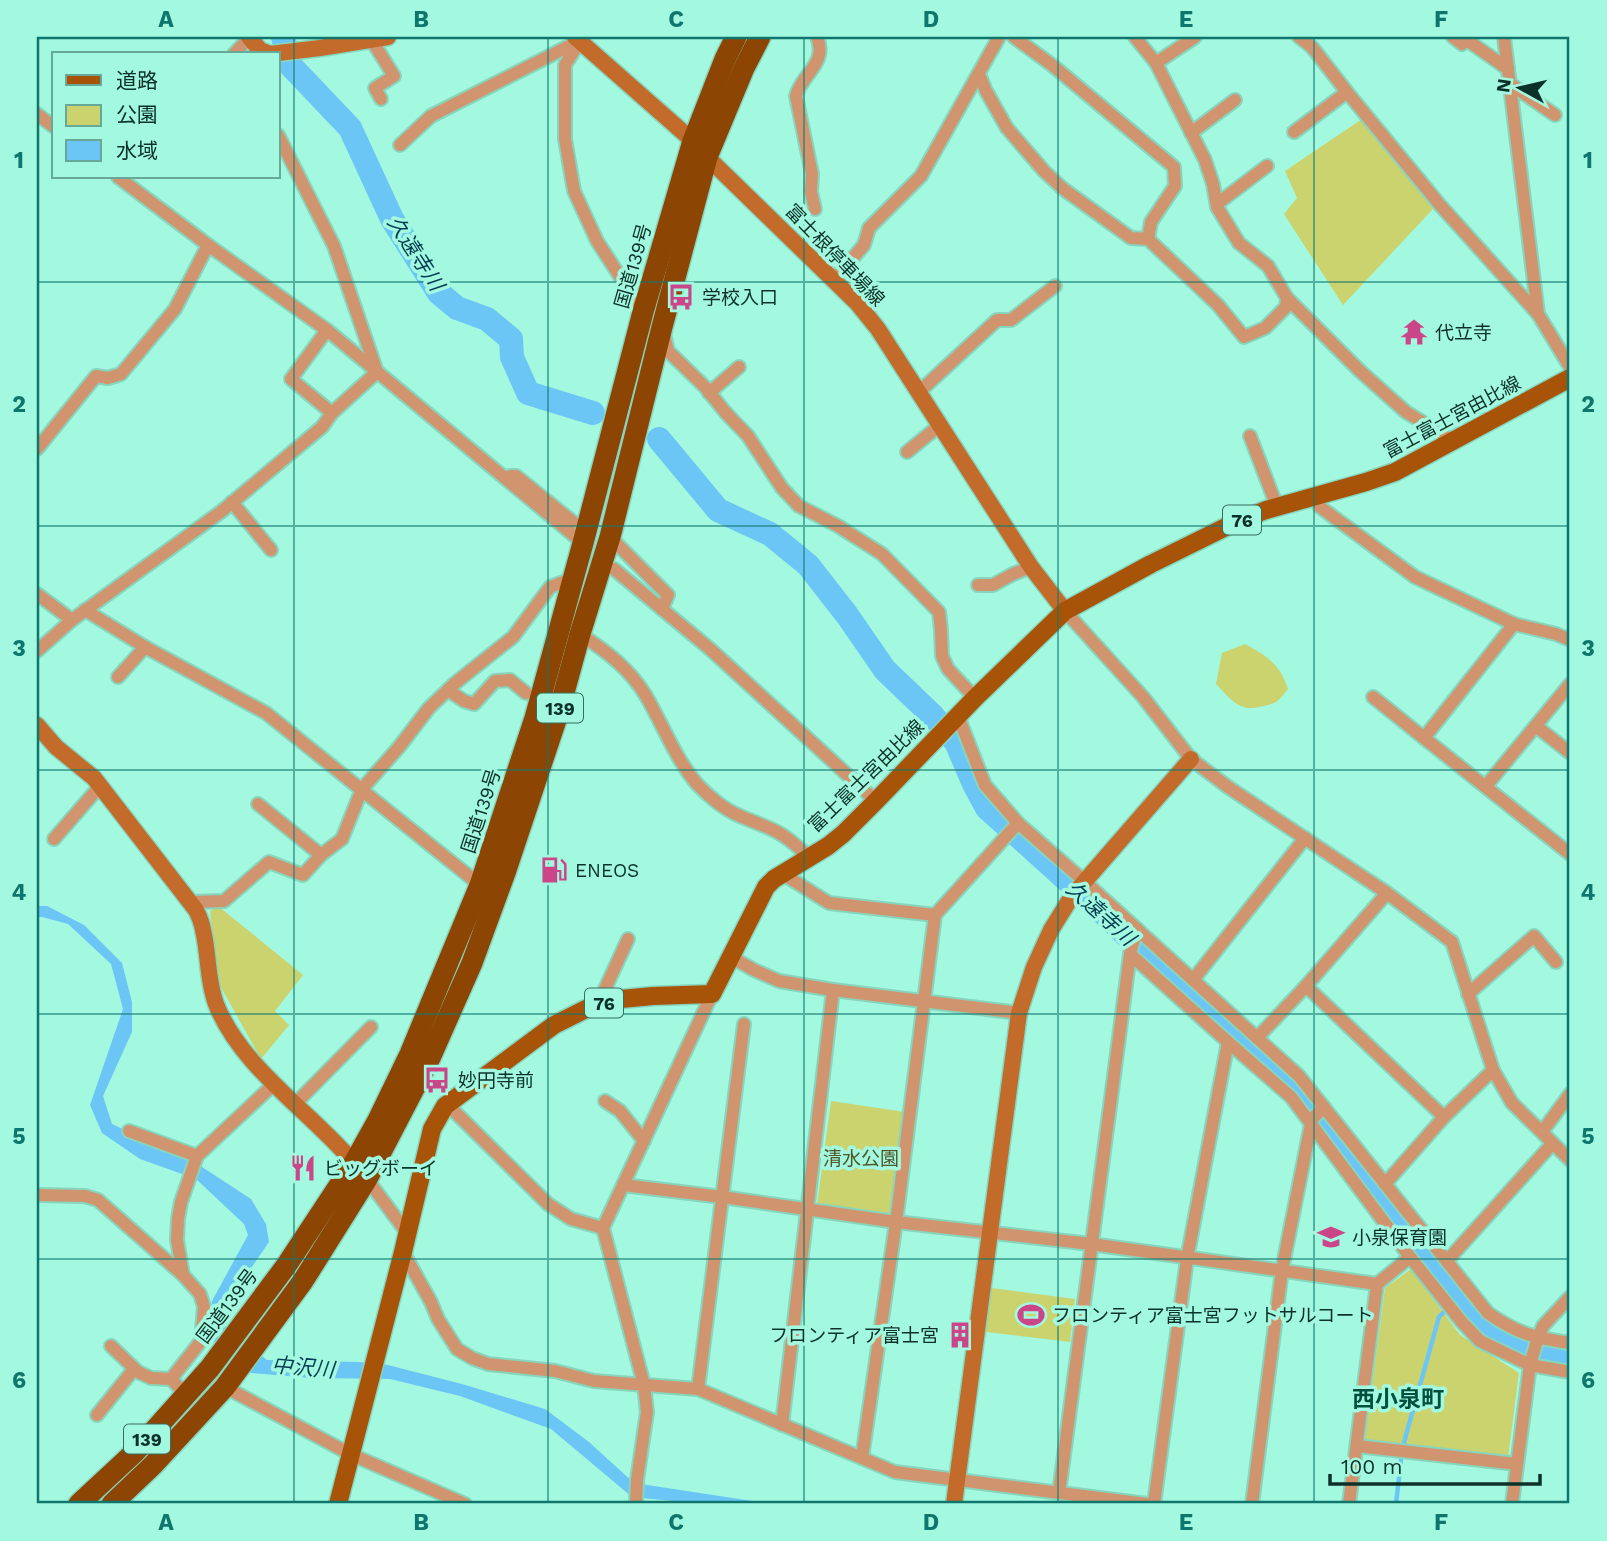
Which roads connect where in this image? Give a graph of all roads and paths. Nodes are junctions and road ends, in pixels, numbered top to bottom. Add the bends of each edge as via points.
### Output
1 (388, 37) edge
2 (736, 37) edge
3 (760, 37) edge
4 (817, 37) edge
5 (997, 37) edge
6 (1014, 37) edge
7 (1135, 37) edge
8 (1195, 37) edge
9 (1299, 37) edge
10 (1453, 37) edge
11 (1504, 37) edge
12 (371, 39) junction
13 (577, 39) edge
14 (1315, 41) edge
15 (257, 47) edge
16 (1156, 63) junction
17 (1508, 69) junction
18 (979, 74) junction
19 (1510, 83) junction
20 (1347, 92) junction
21 (382, 99) dead end
22 (1235, 100) dead end
23 (37, 114) edge
24 (1555, 115) dead end
25 (52, 125) edge
26 (1294, 132) dead end
27 (1191, 133) junction
28 (280, 139) edge
29 (400, 145) dead end
30 (700, 149) junction
31 (1267, 166) dead end
32 (119, 178) edge
33 (1217, 204) junction
34 (815, 209) dead end
35 (1148, 239) junction
36 (208, 245) junction
37 (834, 280) junction
38 (1055, 286) dead end
39 (1287, 298) junction
40 (643, 312) junction
41 (1538, 314) junction
42 (662, 327) junction
43 (327, 330) junction
44 (739, 367) dead end
45 (1570, 367) edge
46 (377, 372) junction
47 (1570, 378) edge
48 (919, 392) junction
49 (709, 393) junction
50 (332, 413) junction
51 (940, 425) junction
52 (1250, 436) dead end
53 (1453, 441) junction
54 (37, 449) edge
55 (907, 452) dead end
56 (504, 477) junction
57 (1314, 496) junction
58 (232, 502) junction
59 (1277, 507) junction
60 (573, 522) dead end
61 (610, 537) junction
62 (583, 543) junction
63 (271, 550) dead end
64 (1031, 566) junction
65 (614, 569) dead end
66 (574, 578) junction
67 (978, 585) dead end
68 (37, 594) edge
69 (85, 610) junction
70 (662, 610) junction
71 (1065, 611) junction
72 (72, 620) junction
73 (1514, 624) junction
74 (580, 634) junction
75 (1570, 640) edge
76 (145, 647) junction
77 (37, 651) edge
78 (118, 677) dead end
79 (1570, 684) edge
80 (448, 690) junction
81 (526, 692) dead end
82 (1373, 697) dead end
83 (975, 698) junction
84 (954, 720) junction
85 (37, 725) edge
86 (1536, 726) junction
87 (1424, 738) junction
88 (1570, 753) edge
89 (1191, 759) junction
90 (100, 786) junction
91 (1486, 786) junction
92 (362, 789) junction
93 (876, 801) junction
94 (258, 804) dead end
95 (1017, 824) junction
96 (1305, 838) junction
97 (54, 839) dead end
98 (1570, 854) edge
99 (321, 855) junction
100 (808, 857) junction
101 (783, 874) junction
102 (480, 885) junction
103 (1080, 887) junction
104 (1387, 893) junction
105 (191, 902) junction
106 (935, 915) junction
107 (1136, 933) junction
108 (628, 939) dead end
109 (1131, 952) junction
110 (731, 957) junction
111 (1556, 962) dead end
112 (1193, 980) junction
113 (1306, 986) junction
114 (833, 990) junction
115 (712, 994) junction
116 (1468, 994) junction
117 (606, 1002) junction
118 (925, 1002) junction
119 (1019, 1013) junction
120 (744, 1024) dead end
121 (371, 1027) dead end
122 (1257, 1038) junction
123 (1228, 1042) junction
124 (1493, 1070) junction
125 (274, 1084) junction
126 (1570, 1094) edge
127 (605, 1101) dead end
128 (295, 1104) junction
129 (445, 1106) junction
130 (1317, 1115) junction
131 (1444, 1117) junction
132 (129, 1131) dead end
133 (1542, 1132) junction
134 (644, 1141) junction
135 (1552, 1144) junction
136 (197, 1156) junction
137 (1570, 1160) edge
138 (360, 1171) junction
139 (1385, 1184) junction
140 (623, 1185) junction
141 (37, 1195) edge
142 (722, 1197) junction
143 (809, 1210) junction
144 (896, 1222) junction
145 (603, 1228) junction
146 (407, 1233) junction
147 (991, 1234) junction
148 (1091, 1244) junction
149 (403, 1252) junction
150 (1410, 1257) junction
151 (1187, 1259) junction
152 (1447, 1261) junction
153 (1282, 1270) junction
154 (183, 1275) junction
155 (1377, 1284) junction
156 (1570, 1297) edge
157 (1537, 1341) junction
158 (1570, 1343) edge
159 (111, 1346) dead end
160 (1531, 1362) junction
161 (134, 1369) junction
162 (1570, 1372) edge
163 (171, 1379) junction
164 (227, 1385) junction
165 (644, 1385) junction
166 (698, 1389) junction
167 (186, 1395) junction
168 (97, 1415) dead end
169 (782, 1425) junction
170 (1357, 1446) junction
171 (350, 1454) junction
172 (862, 1458) junction
173 (1517, 1464) junction
174 (958, 1480) junction
175 (1059, 1493) junction
176 (79, 1504) edge
177 (112, 1504) edge
178 (338, 1504) edge
179 (466, 1504) edge
180 (636, 1504) edge
181 (954, 1504) edge
182 (1147, 1504) edge
183 (1154, 1504) edge
184 (1252, 1504) edge
185 (1349, 1504) edge
186 (1512, 1504) edge

1 - 12 street
2 - 30 highway, 国道139号 / 139 via 725,59
3 - 30 highway, 国道139号 / 139
4 - 34 street via 820,55 796,96
5 - 18 street
6 - 35 street via 1174,167 1175,186 1151,222
7 - 16 street
8 - 16 street
9 - 14 street
10 - 17 street via 1462,44 1467,40
11 - 17 street
12 - 15 street via 320,48
12 - 21 street via 394,76 375,88
13 - 29 street via 431,116
13 - 30 street, 富士根停車場線
13 - 40 street via 565,65 565,139 574,191 597,241
14 - 20 street
16 - 27 street
17 - 19 street
18 - 35 street via 1007,128 1044,171 1131,238
18 - 37 street via 921,176 869,229 864,245
19 - 24 street
19 - 41 street
20 - 26 street
20 - 41 street
22 - 27 street
23 - 25 street
27 - 33 street via 1205,160
28 - 46 street via 334,246
30 - 37 street, 富士根停車場線
30 - 40 highway, 国道139号 / 139
30 - 42 highway, 国道139号 / 139
31 - 33 street
32 - 36 street
33 - 39 street via 1239,243 1268,266
35 - 39 street via 1244,337 1265,328 1286,307
36 - 43 street
36 - 54 street via 175,309 121,374 96,376
37 - 48 street, 富士根停車場線 via 878,329
38 - 48 street via 1011,320 998,320
39 - 53 street via 1406,412
40 - 62 highway, 国道139号 / 139
41 - 45 street
42 - 49 street via 668,351
42 - 61 highway, 国道139号 / 139
43 - 46 street
43 - 50 street via 291,379
44 - 49 street
46 - 50 street
46 - 56 street
47 - 53 main road, 富士富士宮由比線 / 76
48 - 51 street, 富士根停車場線
49 - 83 street via 748,436 799,506 882,554 939,612 948,669
50 - 58 street via 322,427
51 - 55 street
51 - 64 street, 富士根停車場線
52 - 59 street
53 - 57 main road, 富士富士宮由比線 / 76 via 1395,472
56 - 60 street via 516,476
56 - 62 street
57 - 59 main road, 富士富士宮由比線 / 76
57 - 73 street via 1320,507 1415,576
58 - 63 street
58 - 69 street
59 - 71 main road, 富士富士宮由比線 / 76 via 1236,522
61 - 70 street via 668,595
61 - 74 highway, 国道139号 / 139
62 - 66 highway, 国道139号 / 139
64 - 67 street via 993,585
64 - 71 street, 富士根停車場線
65 - 70 street
66 - 80 street via 550,587 513,637
66 - 102 highway, 国道139号 / 139 via 535,718
68 - 72 street
69 - 72 street
69 - 76 street
70 - 93 street
71 - 83 main road, 富士富士宮由比線 / 76
71 - 89 street via 1143,697
72 - 77 street
73 - 75 street
73 - 87 street
74 - 100 street via 633,677 698,785 737,816 781,834
74 - 138 highway, 国道139号 / 139 via 559,711 471,963 430,1058
76 - 78 street
76 - 92 street via 266,713
79 - 86 street
80 - 81 street via 474,704 495,681 510,680
80 - 92 street
82 - 87 street
83 - 84 main road, 富士富士宮由比線 / 76
84 - 93 main road, 富士富士宮由比線 / 76
84 - 95 street via 985,785
85 - 90 street
86 - 88 street
86 - 91 street
87 - 91 street
89 - 96 street
89 - 103 street
90 - 97 street
90 - 105 street
91 - 98 street
92 - 99 street via 342,839
92 - 102 street
93 - 100 main road, 富士富士宮由比線 / 76 via 835,840
94 - 99 street
95 - 103 street
95 - 106 street
96 - 104 street
96 - 112 street
99 - 105 street via 303,876 270,862 224,901
100 - 101 main road, 富士富士宮由比線 / 76
101 - 106 street via 829,903
101 - 110 main road, 富士富士宮由比線 / 76 via 766,887
102 - 138 highway, 国道139号 / 139
103 - 107 street
103 - 119 street via 1051,930
104 - 113 street
104 - 116 street via 1452,943
105 - 125 street via 204,930 209,984 216,1004 237,1040
106 - 118 street
107 - 109 street
107 - 112 street
108 - 117 street via 605,989
109 - 123 street
109 - 148 street
110 - 114 street via 779,981
110 - 115 main road, 富士富士宮由比線 / 76
111 - 116 street via 1534,936
112 - 122 street
113 - 122 street
113 - 131 street
114 - 118 street
114 - 143 street
115 - 117 main road, 76
115 - 134 street
116 - 124 street
117 - 129 main road, 76 via 554,1025
118 - 119 street
118 - 144 street
119 - 147 street
120 - 142 street
121 - 128 street
122 - 130 street via 1299,1076
123 - 130 street
123 - 151 street
124 - 131 street
124 - 133 street via 1512,1103
125 - 128 street
125 - 136 street
126 - 133 street
127 - 134 street via 620,1111
128 - 138 street
129 - 145 street via 548,1204 571,1219
129 - 146 main road, 76 via 432,1129
130 - 139 street
130 - 150 street
130 - 153 street
131 - 139 street
132 - 136 street
133 - 135 street
134 - 140 street
135 - 137 street
135 - 152 street
136 - 154 street via 178,1219
138 - 146 street
138 - 164 highway, 国道139号 / 139 via 303,1281
138 - 167 highway, 国道139号 / 139
139 - 152 street
140 - 142 street
140 - 145 street
141 - 154 street via 98,1200
142 - 143 street
142 - 166 street
143 - 144 street
143 - 169 street
144 - 147 street
144 - 172 street
145 - 165 street
146 - 149 main road, 76
147 - 148 street
147 - 174 street
148 - 151 street
148 - 175 street
149 - 165 street via 457,1349 472,1358 594,1381
149 - 171 main road, 76
150 - 155 street
150 - 160 street via 1480,1340
151 - 153 street
151 - 183 street
152 - 157 street via 1488,1313
153 - 155 street
153 - 184 street
154 - 163 street via 200,1294 204,1307 201,1340
155 - 170 street
156 - 157 street
157 - 158 street
157 - 160 street
159 - 161 street
160 - 162 street
160 - 173 street
161 - 163 street via 150,1378
161 - 168 street
163 - 167 street
164 - 171 street
164 - 177 highway, 国道139号 / 139
165 - 166 street
165 - 180 street via 647,1412
166 - 169 street
167 - 176 highway, 国道139号 / 139 via 135,1452
169 - 172 street
170 - 173 street
170 - 185 street
171 - 178 main road, 76
171 - 179 street
172 - 174 street via 895,1472
173 - 186 street
174 - 175 street
174 - 181 street
175 - 182 street

